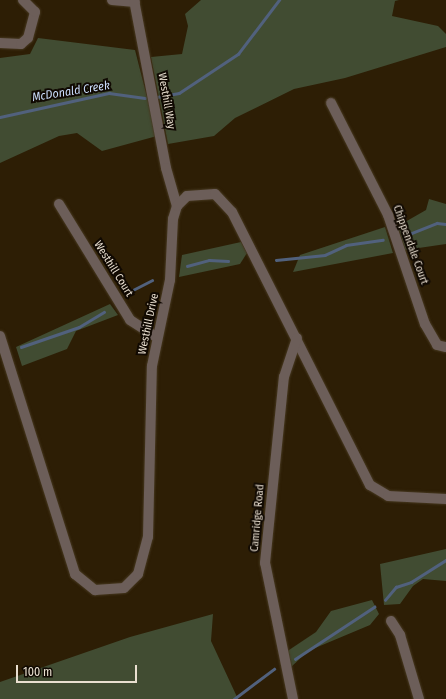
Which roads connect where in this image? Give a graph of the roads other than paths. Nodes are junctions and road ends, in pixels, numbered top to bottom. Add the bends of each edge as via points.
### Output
1 (23, 0) edge
2 (112, 0) edge
3 (135, 1) edge
4 (0, 43) edge
5 (331, 103) dead end
6 (59, 204) dead end
7 (177, 206) junction
8 (0, 336) edge
9 (156, 337) junction
10 (297, 338) junction
11 (446, 347) edge
12 (446, 499) edge
13 (391, 621) dead end
14 (293, 699) edge
15 (419, 699) edge

1 - 4 street via 35,12 28,38 21,44
2 - 3 street
3 - 7 street, Westhill Way via 166,168
5 - 11 street, Chippendale Court via 388,214 425,324 437,345
6 - 9 street, Westhill Court via 130,320
7 - 9 street, Westhill Drive via 170,280
7 - 10 street via 193,194 204,192 222,198
8 - 9 street, Westhill Drive via 75,574 90,588 108,592 124,588 134,579 146,550
10 - 12 street via 370,485 388,496
10 - 14 street, Camridge Road via 284,377 265,562
13 - 15 street via 400,635

